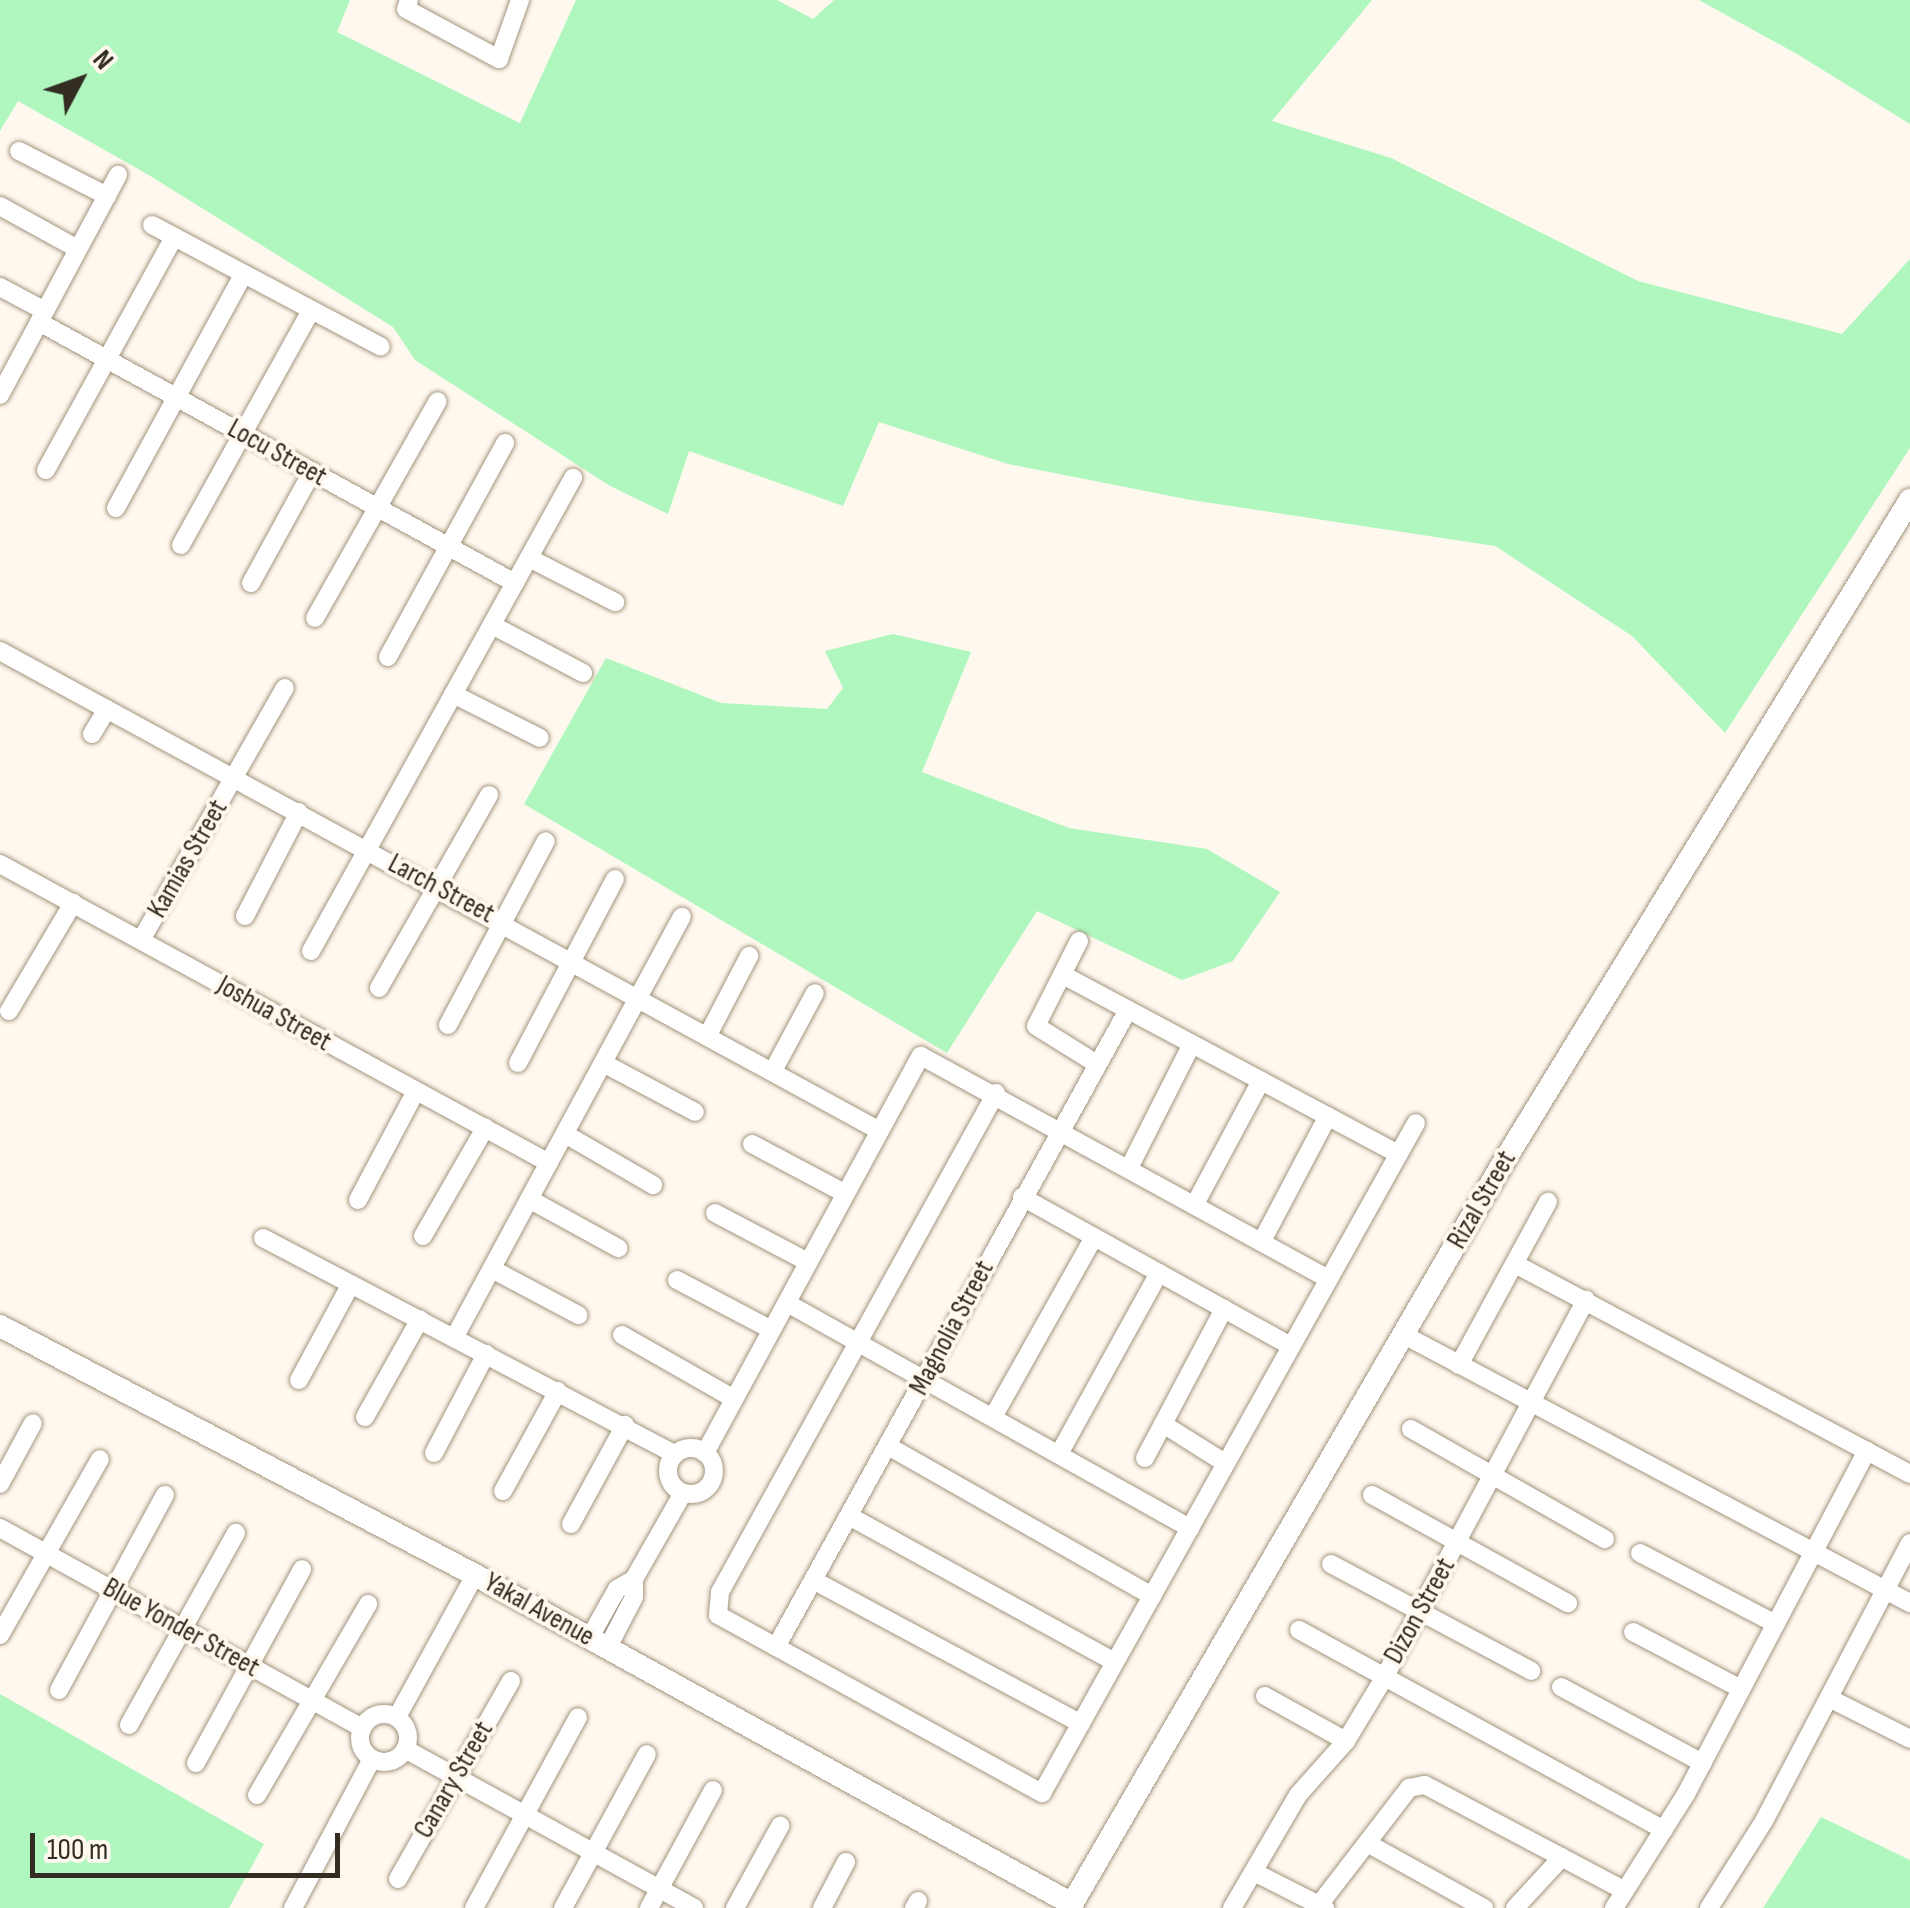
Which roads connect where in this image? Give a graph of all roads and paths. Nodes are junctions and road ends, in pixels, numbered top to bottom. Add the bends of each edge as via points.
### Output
1 (409, 0) edge
2 (520, 0) edge
3 (19, 151) dead end
4 (118, 175) dead end
5 (107, 196) junction
6 (0, 206) edge
7 (152, 225) dead end
8 (174, 237) junction
9 (78, 249) junction
10 (243, 275) junction
11 (0, 287) edge
12 (310, 312) junction
13 (42, 317) junction
14 (381, 347) dead end
15 (107, 359) junction
16 (2, 385) edge
17 (176, 398) junction
18 (438, 401) dead end
19 (242, 434) junction
20 (505, 443) dead end
21 (46, 470) dead end
22 (312, 472) junction
23 (573, 478) dead end
24 (1910, 500) edge
25 (116, 508) dead end
26 (378, 508) junction
27 (181, 544) dead end
28 (448, 547) junction
29 (529, 558) junction
30 (251, 583) dead end
31 (515, 583) junction
32 (616, 602) dead end
33 (315, 618) dead end
34 (492, 625) junction
35 (0, 650) edge
36 (388, 657) dead end
37 (583, 673) dead end
38 (285, 688) dead end
39 (453, 694) junction
40 (107, 709) junction
41 (92, 734) dead end
42 (540, 738) dead end
43 (236, 778) junction
44 (489, 794) dead end
45 (299, 812) junction
46 (546, 841) dead end
47 (366, 849) junction
48 (3, 873) edge
49 (615, 879) dead end
50 (438, 888) junction
51 (73, 903) junction
52 (245, 916) dead end
53 (682, 918) dead end
54 (502, 922) junction
55 (141, 940) junction
56 (1079, 941) dead end
57 (311, 951) dead end
58 (749, 956) dead end
59 (571, 960) junction
60 (1063, 974) junction
61 (379, 988) dead end
62 (815, 994) dead end
63 (639, 996) junction
64 (1128, 1010) junction
65 (9, 1011) dead end
66 (448, 1025) dead end
67 (709, 1032) junction
68 (1192, 1044) junction
69 (518, 1063) dead end
70 (603, 1063) junction
71 (1097, 1064) junction
72 (774, 1069) junction
73 (1261, 1080) junction
74 (416, 1091) junction
75 (996, 1093) junction
76 (694, 1112) dead end
77 (1328, 1116) junction
78 (1416, 1123) dead end
79 (484, 1128) junction
80 (1060, 1130) junction
81 (880, 1131) junction
82 (564, 1134) junction
83 (752, 1144) dead end
84 (1398, 1154) junction
85 (549, 1163) junction
86 (1130, 1168) junction
87 (653, 1185) dead end
88 (846, 1194) junction
89 (1022, 1197) junction
90 (530, 1199) junction
91 (358, 1200) dead end
92 (1548, 1202) dead end
93 (1196, 1204) junction
94 (714, 1213) dead end
95 (423, 1236) dead end
96 (1094, 1237) junction
97 (263, 1238) dead end
98 (1262, 1242) junction
99 (618, 1248) dead end
100 (808, 1262) junction
101 (1515, 1264) junction
102 (492, 1269) junction
103 (1159, 1273) junction
104 (1327, 1278) junction
105 (678, 1280) dead end
106 (351, 1284) junction
107 (1586, 1300) junction
108 (786, 1303) junction
109 (1224, 1310) junction
110 (578, 1315) dead end
111 (420, 1319) junction
112 (0, 1326) edge
113 (772, 1330) junction
114 (622, 1335) dead end
115 (1404, 1335) junction
116 (454, 1338) junction
117 (857, 1342) junction
118 (1289, 1345) junction
119 (486, 1354) junction
120 (1458, 1365) junction
121 (299, 1380) dead end
122 (925, 1380) junction
123 (558, 1391) junction
124 (734, 1399) junction
125 (1532, 1404) junction
126 (992, 1417) junction
127 (365, 1418) dead end
128 (34, 1424) dead end
129 (1163, 1424) junction
130 (625, 1426) junction
131 (1411, 1429) dead end
132 (888, 1446) junction
133 (1867, 1451) junction
134 (705, 1452) junction
135 (434, 1453) dead end
136 (676, 1454) junction
137 (1059, 1454) junction
138 (1145, 1458) dead end
139 (100, 1460) dead end
140 (1226, 1462) junction
141 (1910, 1474) edge
142 (1493, 1477) junction
143 (0, 1484) edge
144 (503, 1491) dead end
145 (683, 1493) junction
146 (165, 1494) dead end
147 (1372, 1496) dead end
148 (849, 1516) junction
149 (571, 1524) dead end
150 (0, 1528) edge
151 (1190, 1528) junction
152 (236, 1533) dead end
153 (1605, 1539) dead end
154 (1457, 1543) junction
155 (1910, 1543) edge
156 (1814, 1552) junction
157 (46, 1554) junction
158 (1640, 1554) dead end
159 (1331, 1564) dead end
160 (302, 1568) dead end
161 (475, 1575) junction
162 (813, 1580) junction
163 (113, 1590) junction
164 (1885, 1590) junction
165 (1152, 1596) junction
166 (1568, 1603) dead end
167 (1910, 1603) edge
168 (368, 1604) dead end
169 (1420, 1613) junction
170 (1776, 1624) junction
171 (183, 1629) junction
172 (1299, 1630) dead end
173 (1633, 1632) dead end
174 (0, 1635) edge
175 (599, 1642) junction
176 (776, 1647) junction
177 (1116, 1662) junction
178 (249, 1666) junction
179 (1531, 1671) dead end
180 (1384, 1678) junction
181 (511, 1681) dead end
182 (1561, 1686) dead end
183 (59, 1690) dead end
184 (1741, 1690) junction
185 (1265, 1696) dead end
186 (1828, 1698) junction
187 (312, 1700) junction
188 (397, 1717) junction
189 (578, 1717) dead end
190 (1081, 1724) junction
191 (129, 1725) dead end
192 (362, 1728) junction
193 (1910, 1739) edge
194 (1346, 1740) junction
195 (405, 1750) junction
196 (647, 1754) dead end
197 (372, 1759) junction
198 (196, 1763) dead end
199 (1703, 1763) junction
200 (456, 1777) junction
201 (713, 1790) dead end
202 (258, 1795) dead end
203 (525, 1816) junction
204 (780, 1826) dead end
205 (1664, 1830) junction
206 (1367, 1843) junction
207 (594, 1853) junction
208 (1562, 1858) junction
209 (846, 1862) dead end
210 (1254, 1872) junction
211 (398, 1879) dead end
212 (660, 1889) junction
213 (1625, 1891) junction
214 (1071, 1906) edge
215 (1322, 1906) edge
216 (293, 1908) edge
217 (474, 1908) edge
218 (563, 1908) edge
219 (650, 1908) edge
220 (694, 1908) edge
221 (735, 1908) edge
222 (822, 1908) edge
223 (1232, 1908) edge
224 (1484, 1908) edge
225 (1515, 1908) edge
226 (1614, 1908) edge
227 (1709, 1908) edge

1 - 2 street via 406,9 499,59
3 - 5 street
4 - 5 street
5 - 9 street
6 - 9 street
7 - 8 street
8 - 10 street
8 - 15 street
9 - 13 street
10 - 12 street
10 - 17 street
11 - 13 street, Locu Street
12 - 14 street
12 - 19 street
13 - 15 street, Locu Street
13 - 16 street
15 - 17 street, Locu Street
15 - 21 street
17 - 19 street, Locu Street
17 - 25 street
18 - 26 street
19 - 22 street, Locu Street
19 - 27 street
20 - 28 street
22 - 26 street, Locu Street
22 - 30 street
23 - 29 street
24 - 115 street, Rizal Street
26 - 28 street, Locu Street
26 - 33 street
28 - 31 street, Locu Street
28 - 36 street
29 - 31 street
29 - 32 street
31 - 34 street
34 - 37 street
34 - 39 street
35 - 40 street, Larch Street
38 - 43 street, Kamias Street
39 - 42 street
39 - 47 street
40 - 41 street
40 - 43 street, Larch Street via 154,725
43 - 45 street, Larch Street
43 - 55 street, Kamias Street
44 - 50 street
45 - 47 street, Larch Street
45 - 52 street
46 - 54 street
47 - 50 street, Larch Street
47 - 57 street
48 - 51 street, Joshua Street
49 - 59 street
50 - 54 street, Larch Street
50 - 61 street
51 - 55 street, Joshua Street
51 - 65 street
53 - 63 street
54 - 59 street, Larch Street
54 - 66 street
55 - 74 street, Joshua Street
56 - 60 street
58 - 67 street
59 - 63 street, Larch Street
59 - 69 street
60 - 64 street
60 - 71 street via 1036,1026
62 - 72 street
63 - 67 street, Larch Street
63 - 70 street
64 - 68 street
64 - 71 street, Magnolia Street
67 - 72 street, Larch Street
68 - 73 street
68 - 86 street
70 - 76 street
70 - 82 street
71 - 80 street, Magnolia Street
72 - 81 street, Larch Street
73 - 77 street
73 - 93 street
74 - 79 street, Joshua Street
74 - 91 street
75 - 80 street
75 - 81 street via 921,1056
75 - 117 street
77 - 84 street
77 - 98 street
78 - 84 street
79 - 85 street, Joshua Street
79 - 95 street
80 - 86 street
80 - 89 street, Magnolia Street
81 - 88 street
82 - 85 street
82 - 87 street
83 - 88 street
84 - 104 street
85 - 90 street
86 - 93 street
88 - 100 street
89 - 96 street
89 - 122 street, Magnolia Street
90 - 99 street
90 - 102 street
92 - 101 street
93 - 98 street
94 - 100 street
96 - 103 street
96 - 126 street
97 - 106 street
98 - 104 street
100 - 108 street
101 - 107 street
101 - 120 street
102 - 110 street
102 - 116 street
103 - 109 street
103 - 137 street
104 - 118 street
105 - 113 street
106 - 111 street
106 - 121 street
107 - 125 street, Dizon Street
107 - 133 street
108 - 113 street
108 - 117 street
109 - 118 street
109 - 129 street
111 - 116 street
111 - 127 street
112 - 161 street, Yakal Avenue
113 - 124 street
114 - 124 street
115 - 120 street
115 - 214 street, Rizal Street
116 - 119 street
117 - 122 street
117 - 176 street via 720,1592 718,1616
118 - 140 street
119 - 123 street
119 - 135 street
120 - 125 street
122 - 126 street
122 - 132 street, Magnolia Street
123 - 130 street
123 - 144 street
124 - 134 street
125 - 142 street, Dizon Street
125 - 156 street
126 - 137 street
128 - 143 street
129 - 138 street
129 - 140 street
130 - 136 street
130 - 149 street
131 - 142 street
132 - 148 street, Magnolia Street
132 - 165 street
133 - 141 street
133 - 156 street
134 - 136 street via 690,1448
134 - 145 street via 712,1482
136 - 145 street via 669,1476
137 - 151 street
139 - 157 street
140 - 151 street
142 - 153 street
142 - 154 street, Dizon Street
145 - 175 street via 634,1580 617,1589
146 - 163 street
147 - 154 street
148 - 162 street, Magnolia Street
148 - 177 street
150 - 157 street, Blue Yonder Street
151 - 165 street
152 - 171 street
154 - 166 street
154 - 169 street, Dizon Street
155 - 164 street
156 - 164 street
156 - 170 street
157 - 163 street, Blue Yonder Street
157 - 174 street
158 - 170 street
159 - 169 street
160 - 178 street
161 - 175 street, Yakal Avenue
161 - 188 street
162 - 176 street, Magnolia Street
162 - 190 street
163 - 171 street, Blue Yonder Street
163 - 183 street
164 - 167 street
164 - 186 street
165 - 177 street
168 - 187 street
169 - 179 street
169 - 180 street, Dizon Street
170 - 184 street
171 - 178 street, Blue Yonder Street
171 - 191 street
172 - 180 street
173 - 184 street
175 - 214 street, Yakal Avenue
176 - 190 street via 1042,1794
177 - 190 street
178 - 187 street, Blue Yonder Street
178 - 198 street
180 - 194 street, Dizon Street
180 - 205 street
181 - 200 street, Canary Street
182 - 199 street
184 - 199 street
185 - 194 street
186 - 193 street
186 - 227 street
187 - 192 street, Blue Yonder Street
187 - 202 street
188 - 192 street via 377,1714
188 - 195 street via 408,1735
189 - 203 street
192 - 197 street via 360,1742
194 - 210 street, Dizon Street via 1298,1795
195 - 197 street via 391,1761
195 - 200 street
196 - 207 street
197 - 216 street
199 - 205 street
200 - 203 street
200 - 211 street, Canary Street
201 - 212 street
203 - 207 street
203 - 217 street
204 - 221 street
205 - 213 street
206 - 208 street via 1410,1788 1425,1785
206 - 215 street
206 - 224 street
207 - 212 street
207 - 218 street
208 - 213 street
208 - 225 street
209 - 222 street
210 - 215 street
210 - 223 street, Dizon Street
212 - 219 street
212 - 220 street
213 - 226 street

